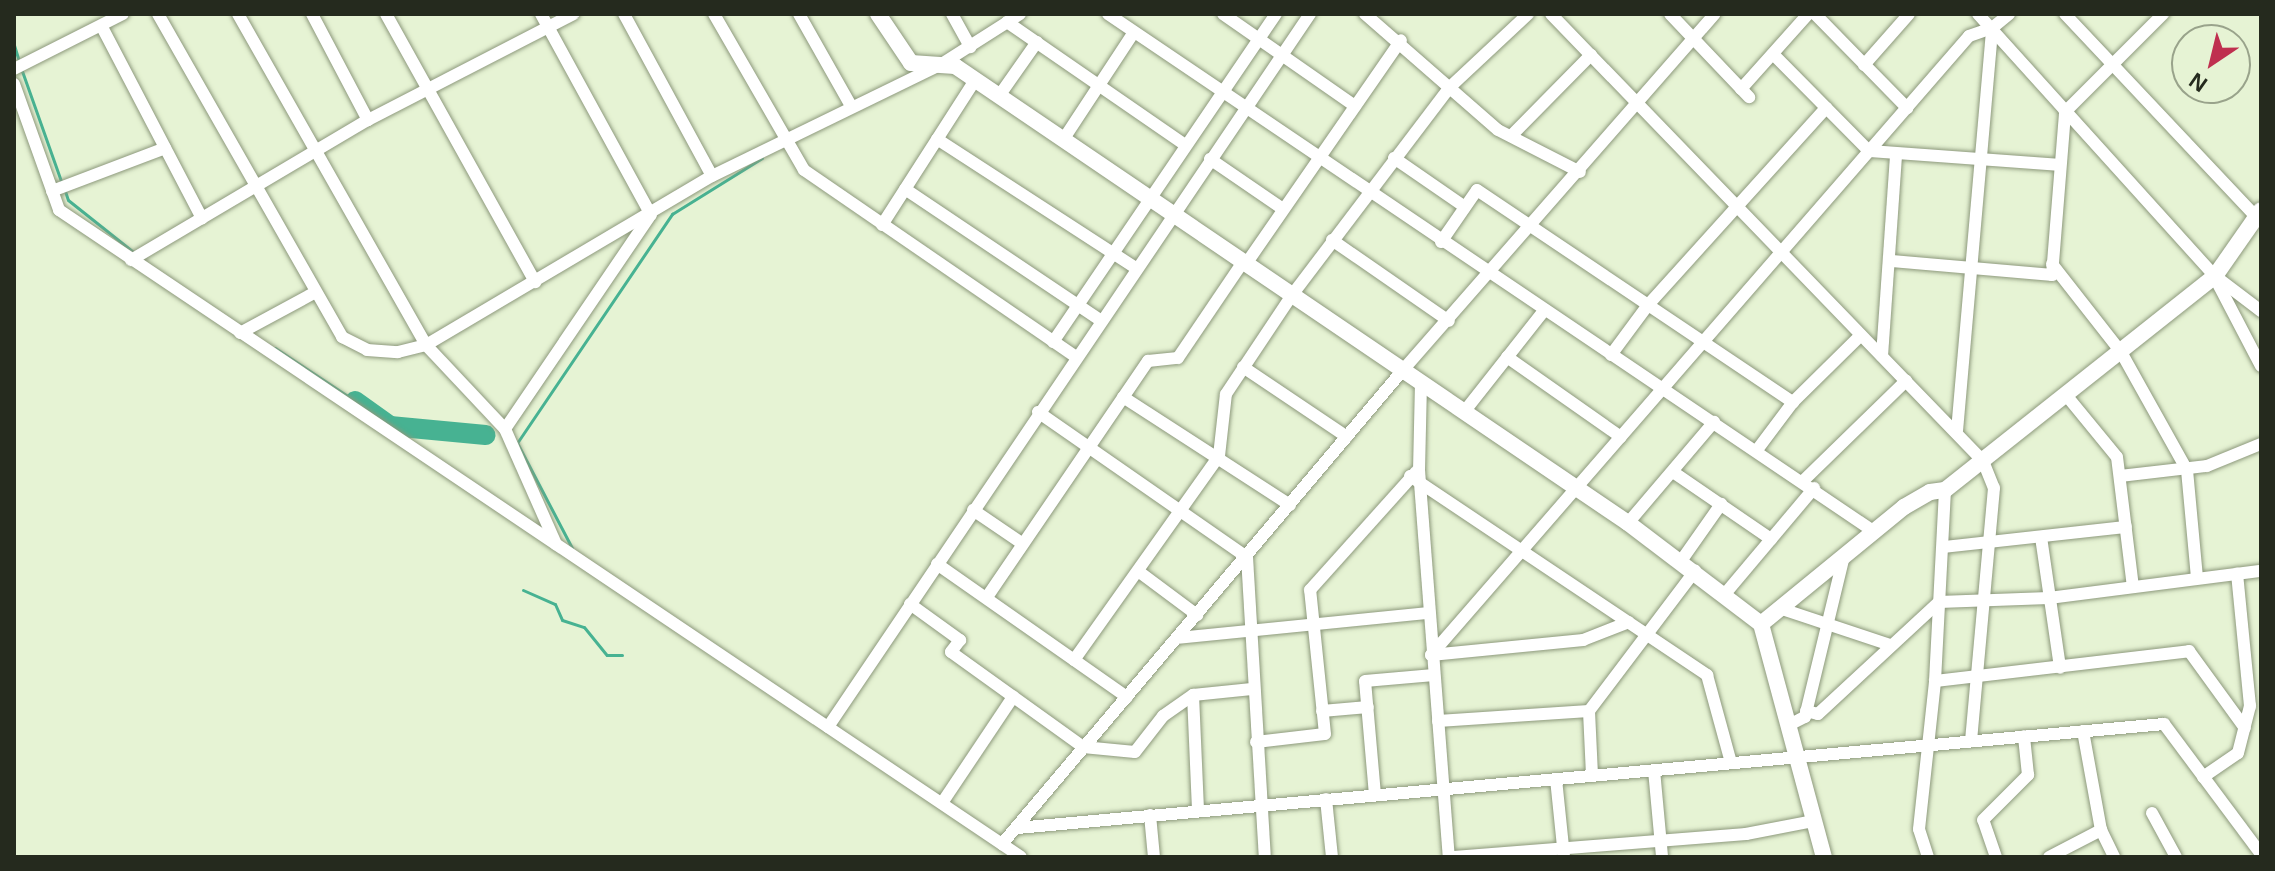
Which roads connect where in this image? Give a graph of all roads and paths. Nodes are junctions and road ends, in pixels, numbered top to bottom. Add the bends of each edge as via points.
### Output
1 (123, 14) edge
2 (158, 14) edge
3 (238, 14) edge
4 (312, 14) edge
5 (386, 14) edge
6 (541, 14) edge
7 (573, 14) edge
8 (624, 14) edge
9 (714, 14) edge
10 (799, 14) edge
11 (878, 14) edge
12 (952, 14) edge
13 (1020, 14) edge
14 (1108, 14) edge
15 (1223, 14) edge
16 (1276, 14) edge
17 (1310, 14) edge
18 (1365, 14) edge
19 (1528, 14) edge
20 (1551, 14) edge
21 (1670, 14) edge
22 (1715, 14) edge
23 (1808, 14) edge
24 (1815, 14) edge
25 (1909, 14) edge
26 (1978, 14) edge
27 (2009, 14) edge
28 (2065, 14) edge
29 (2163, 14) edge
30 (1007, 22) junction
31 (102, 27) junction
32 (548, 27) junction
33 (1992, 28) junction
34 (1134, 32) junction
35 (1258, 39) junction
36 (1693, 39) junction
37 (1401, 40) junction
38 (1037, 42) junction
39 (970, 47) junction
40 (1773, 54) junction
41 (1281, 55) junction
42 (1591, 55) junction
43 (940, 65) junction
44 (1864, 65) junction
45 (2113, 65) junction
46 (14, 69) edge
47 (975, 80) junction
48 (14, 84) edge
49 (1100, 86) junction
50 (1450, 87) junction
51 (428, 89) junction
52 (1220, 93) junction
53 (999, 96) junction
54 (1638, 104) junction
55 (851, 106) junction
56 (1355, 106) junction
57 (1826, 108) junction
58 (1907, 108) junction
59 (1244, 110) junction
60 (2065, 112) junction
61 (368, 120) junction
62 (1511, 136) junction
63 (785, 139) junction
64 (937, 139) junction
65 (1063, 140) junction
66 (1184, 144) junction
67 (165, 148) junction
68 (316, 151) junction
69 (1869, 151) junction
70 (1896, 154) junction
71 (1394, 158) junction
72 (1210, 159) junction
73 (1318, 160) junction
74 (1985, 160) junction
75 (2058, 165) junction
76 (1580, 172) junction
77 (712, 176) junction
78 (256, 188) junction
79 (60, 189) junction
80 (905, 189) junction
81 (1367, 191) junction
82 (1148, 198) junction
83 (1736, 206) junction
84 (1465, 207) junction
85 (1283, 209) junction
86 (2259, 213) edge
87 (1173, 214) junction
88 (651, 215) junction
89 (202, 218) junction
90 (882, 225) junction
91 (1532, 227) junction
92 (1332, 240) junction
93 (1441, 242) junction
94 (1781, 252) junction
95 (1112, 253) junction
96 (131, 260) junction
97 (1892, 261) junction
98 (1244, 263) junction
99 (2052, 264) junction
100 (1136, 268) junction
101 (1973, 268) junction
102 (1489, 276) junction
103 (2215, 276) junction
104 (535, 282) junction
105 (314, 293) junction
106 (1292, 295) junction
107 (1078, 305) junction
108 (1648, 305) junction
109 (2261, 311) edge
110 (1543, 312) junction
111 (1100, 320) junction
112 (1449, 321) junction
113 (240, 333) junction
114 (1861, 335) junction
115 (1704, 341) junction
116 (1053, 342) junction
117 (426, 345) junction
118 (2121, 352) junction
119 (1611, 355) junction
120 (1075, 356) junction
121 (1882, 356) junction
122 (1507, 357) junction
123 (2261, 366) edge
124 (1243, 367) junction
125 (1403, 370) junction
126 (1906, 381) junction
127 (1421, 383) junction
128 (1663, 388) junction
129 (2066, 395) junction
130 (1123, 397) junction
131 (1793, 402) junction
132 (1038, 412) junction
133 (1464, 412) junction
134 (1714, 422) junction
135 (505, 429) junction
136 (1957, 431) junction
137 (1347, 437) junction
138 (1621, 437) junction
139 (2261, 444) edge
140 (1089, 447) junction
141 (1757, 450) junction
142 (1219, 456) junction
143 (1983, 461) junction
144 (2187, 470) junction
145 (1673, 472) junction
146 (1415, 473) junction
147 (2120, 476) junction
148 (1809, 484) junction
149 (1424, 485) junction
150 (1576, 488) junction
151 (1945, 490) junction
152 (1721, 504) junction
153 (1290, 505) junction
154 (973, 510) junction
155 (1181, 511) junction
156 (1628, 523) junction
157 (2126, 527) junction
158 (1873, 531) junction
159 (2041, 537) junction
160 (1771, 539) junction
161 (1988, 541) junction
162 (556, 544) junction
163 (1023, 544) junction
164 (1944, 547) junction
165 (1522, 551) junction
166 (1247, 557) junction
167 (1843, 560) junction
168 (937, 564) junction
169 (1688, 566) junction
170 (1138, 571) junction
171 (2261, 571) edge
172 (2237, 574) junction
173 (2197, 578) junction
174 (2133, 587) junction
175 (1724, 595) junction
176 (987, 597) junction
177 (2049, 598) junction
178 (1939, 602) junction
179 (1982, 603) junction
180 (910, 604) junction
181 (1782, 609) junction
182 (1428, 613) junction
183 (1197, 615) junction
184 (1629, 622) junction
185 (1826, 623) junction
186 (1314, 624) junction
187 (1761, 624) junction
188 (1248, 629) junction
189 (1647, 634) junction
190 (1177, 638) junction
191 (1890, 645) junction
192 (2245, 650) junction
193 (2261, 652) edge
194 (1431, 655) junction
195 (1074, 660) junction
196 (2060, 668) junction
197 (1434, 675) junction
198 (1976, 678) junction
199 (1935, 681) junction
200 (1252, 689) junction
201 (1193, 695) junction
202 (1013, 697) junction
203 (1127, 697) junction
204 (1368, 707) junction
205 (1322, 711) junction
206 (1589, 711) junction
207 (1806, 711) junction
208 (1438, 721) junction
209 (1787, 726) junction
210 (828, 727) junction
211 (2245, 728) junction
212 (2083, 731) junction
213 (2024, 736) junction
214 (1971, 741) junction
215 (1256, 742) junction
216 (1929, 745) junction
217 (1083, 747) junction
218 (1795, 757) junction
219 (1731, 763) junction
220 (1654, 770) junction
221 (1592, 775) junction
222 (2203, 777) junction
223 (1556, 779) junction
224 (1442, 789) junction
225 (1375, 795) junction
226 (1326, 799) junction
227 (942, 803) junction
228 (1261, 805) junction
229 (1198, 811) junction
230 (2152, 813) dead end
231 (1150, 815) junction
232 (1813, 821) junction
233 (1017, 828) junction
234 (2101, 830) junction
235 (1660, 841) junction
236 (1002, 844) junction
237 (2259, 849) edge
238 (1563, 852) edge
239 (1021, 857) edge
240 (1154, 857) edge
241 (1265, 857) edge
242 (1332, 857) edge
243 (1452, 857) edge
244 (1662, 857) edge
245 (1824, 857) edge
246 (1928, 857) edge
247 (1996, 857) edge
248 (2049, 857) edge
249 (2114, 857) edge
250 (2176, 857) edge
251 (2244, 857) edge

1 - 31 street
2 - 78 street
3 - 68 street
4 - 61 street
5 - 51 street
6 - 32 street
7 - 32 street
8 - 77 street
9 - 63 street
10 - 55 street
11 - 43 street via 911,63
12 - 39 street
13 - 30 street
14 - 34 street
15 - 35 street
16 - 35 street
17 - 41 street
18 - 37 street
19 - 50 street
20 - 42 street
21 - 36 street
22 - 36 street
23 - 40 street
24 - 44 street
25 - 44 street
26 - 33 street
27 - 33 street
28 - 45 street
29 - 45 street
30 - 38 street
30 - 39 street
31 - 46 street
31 - 67 street
32 - 51 street
32 - 88 street
33 - 58 street via 1969,36
33 - 60 street
33 - 74 street
34 - 49 street
34 - 52 street
35 - 41 street
35 - 52 street
36 - 40 street via 1745,93
36 - 54 street
37 - 50 street
37 - 56 street
38 - 49 street
38 - 53 street
39 - 43 street
40 - 57 street
41 - 56 street
41 - 59 street
42 - 54 street
42 - 62 street
43 - 47 street via 955,66
43 - 55 street
44 - 58 street
45 - 60 street
45 - 86 street
47 - 53 street
47 - 64 street
48 - 79 street
49 - 65 street
49 - 66 street
50 - 62 street
50 - 71 street
51 - 61 street
51 - 104 street
52 - 59 street
52 - 66 street
53 - 65 street
54 - 76 street
54 - 83 street
55 - 63 street
56 - 73 street
57 - 69 street
57 - 83 street
58 - 69 street
59 - 72 street
59 - 73 street
60 - 75 street
60 - 103 street
61 - 68 street
62 - 76 street
63 - 77 street
63 - 90 street via 804,170
64 - 80 street
64 - 95 street
65 - 82 street
66 - 82 street
67 - 79 street
67 - 89 street
68 - 78 street
68 - 117 street
69 - 70 street
69 - 94 street
70 - 74 street
70 - 97 street
71 - 81 street
71 - 84 street
72 - 85 street
72 - 87 street
73 - 81 street
73 - 85 street
74 - 75 street
74 - 101 street
75 - 99 street
76 - 91 street
77 - 88 street
78 - 89 street
78 - 105 street
79 - 96 street via 59,210
80 - 90 street
80 - 107 street
81 - 92 street
81 - 93 street
82 - 87 street
82 - 95 street
83 - 94 street
83 - 108 street
84 - 91 street via 1477,190
84 - 93 street
85 - 98 street
86 - 103 street
87 - 98 street
87 - 100 street
88 - 104 street
88 - 135 street
89 - 96 street
90 - 116 street
91 - 102 street
91 - 108 street
92 - 106 street
92 - 112 street
93 - 102 street
94 - 114 street
94 - 115 street
95 - 100 street
95 - 107 street
96 - 113 street
97 - 101 street
97 - 121 street
98 - 106 street
98 - 130 street via 1178,358 1148,361
99 - 101 street via 2052,275
99 - 118 street
100 - 111 street
101 - 136 street
102 - 110 street
102 - 112 street
103 - 109 street
103 - 118 street
103 - 123 street
104 - 117 street
105 - 113 street
105 - 117 street via 342,337 367,350 398,352
106 - 124 street
106 - 125 street
107 - 111 street
107 - 116 street
108 - 115 street
108 - 119 street
110 - 119 street
110 - 122 street
111 - 120 street
112 - 125 street
113 - 162 street
114 - 121 street
114 - 131 street
115 - 128 street
115 - 131 street
116 - 120 street
117 - 135 street
118 - 129 street
118 - 144 street
119 - 128 street
120 - 132 street
121 - 126 street
122 - 133 street
122 - 138 street
124 - 137 street
124 - 142 street via 1226,394
125 - 127 street
125 - 137 street
126 - 136 street
126 - 148 street
127 - 133 street
127 - 146 street
128 - 134 street
128 - 138 street
129 - 143 street
129 - 147 street via 2117,457
130 - 140 street
130 - 142 street
131 - 141 street
132 - 140 street
132 - 154 street
133 - 150 street
134 - 141 street
134 - 145 street
135 - 162 street
136 - 143 street
137 - 153 street
138 - 150 street
139 - 144 street
140 - 155 street
140 - 163 street
141 - 148 street
142 - 153 street
142 - 155 street
143 - 151 street
143 - 161 street via 1994,488
144 - 147 street
144 - 173 street
145 - 152 street
145 - 156 street
146 - 149 street
146 - 186 street via 1310,590
147 - 157 street
148 - 158 street
148 - 160 street
149 - 165 street
149 - 182 street
150 - 156 street
150 - 165 street
151 - 158 street via 1918,498
151 - 164 street
152 - 160 street
152 - 169 street
153 - 166 street
154 - 163 street
154 - 168 street
155 - 166 street
155 - 170 street
156 - 169 street
157 - 159 street
157 - 174 street
158 - 167 street
159 - 161 street
159 - 177 street
160 - 175 street
161 - 164 street
161 - 179 street
162 - 210 street
163 - 176 street
164 - 178 street
165 - 184 street
165 - 194 street
166 - 183 street
166 - 188 street
167 - 181 street
167 - 185 street
168 - 176 street
168 - 180 street
169 - 175 street
169 - 189 street
170 - 183 street
170 - 195 street
171 - 172 street
172 - 173 street
172 - 192 street
173 - 174 street
174 - 177 street
175 - 187 street
176 - 195 street
177 - 179 street
177 - 196 street
178 - 179 street
178 - 191 street
178 - 199 street
179 - 198 street
180 - 202 street via 960,640 951,652
180 - 210 street
181 - 185 street
181 - 187 street
182 - 186 street
182 - 194 street
183 - 190 street
184 - 189 street
184 - 194 street via 1583,640
185 - 191 street
185 - 207 street
186 - 188 street
186 - 205 street
187 - 209 street
188 - 190 street
188 - 200 street
189 - 206 street
189 - 219 street via 1707,675
190 - 203 street
191 - 207 street via 1818,714
192 - 193 street
192 - 211 street via 2250,706
194 - 197 street
195 - 203 street
196 - 198 street
196 - 211 street via 2189,651
197 - 204 street via 1365,681
197 - 208 street
198 - 199 street
198 - 214 street
199 - 216 street
200 - 201 street
200 - 215 street
201 - 217 street via 1163,716 1135,752
201 - 229 street
202 - 217 street
202 - 227 street
203 - 217 street
204 - 205 street
204 - 225 street
205 - 215 street via 1325,734
206 - 208 street
206 - 221 street
207 - 209 street via 1800,723
208 - 224 street
209 - 218 street
210 - 227 street
211 - 222 street via 2238,753
212 - 213 street
212 - 222 street via 2164,724
212 - 234 street
213 - 214 street
213 - 247 street via 2028,775 1983,820
214 - 216 street
215 - 228 street
216 - 218 street
216 - 246 street via 1919,829
217 - 233 street
218 - 219 street
218 - 232 street
219 - 220 street
220 - 221 street
220 - 235 street
221 - 223 street
222 - 237 street
223 - 224 street
223 - 238 street
224 - 225 street
224 - 243 street
225 - 226 street
226 - 228 street
226 - 242 street
227 - 236 street
228 - 229 street
228 - 241 street
229 - 231 street
230 - 250 street
231 - 233 street
231 - 240 street
232 - 235 street via 1746,834
232 - 245 street
233 - 236 street
234 - 248 street
234 - 249 street
235 - 238 street
235 - 244 street
236 - 239 street
237 - 251 street
238 - 243 street

